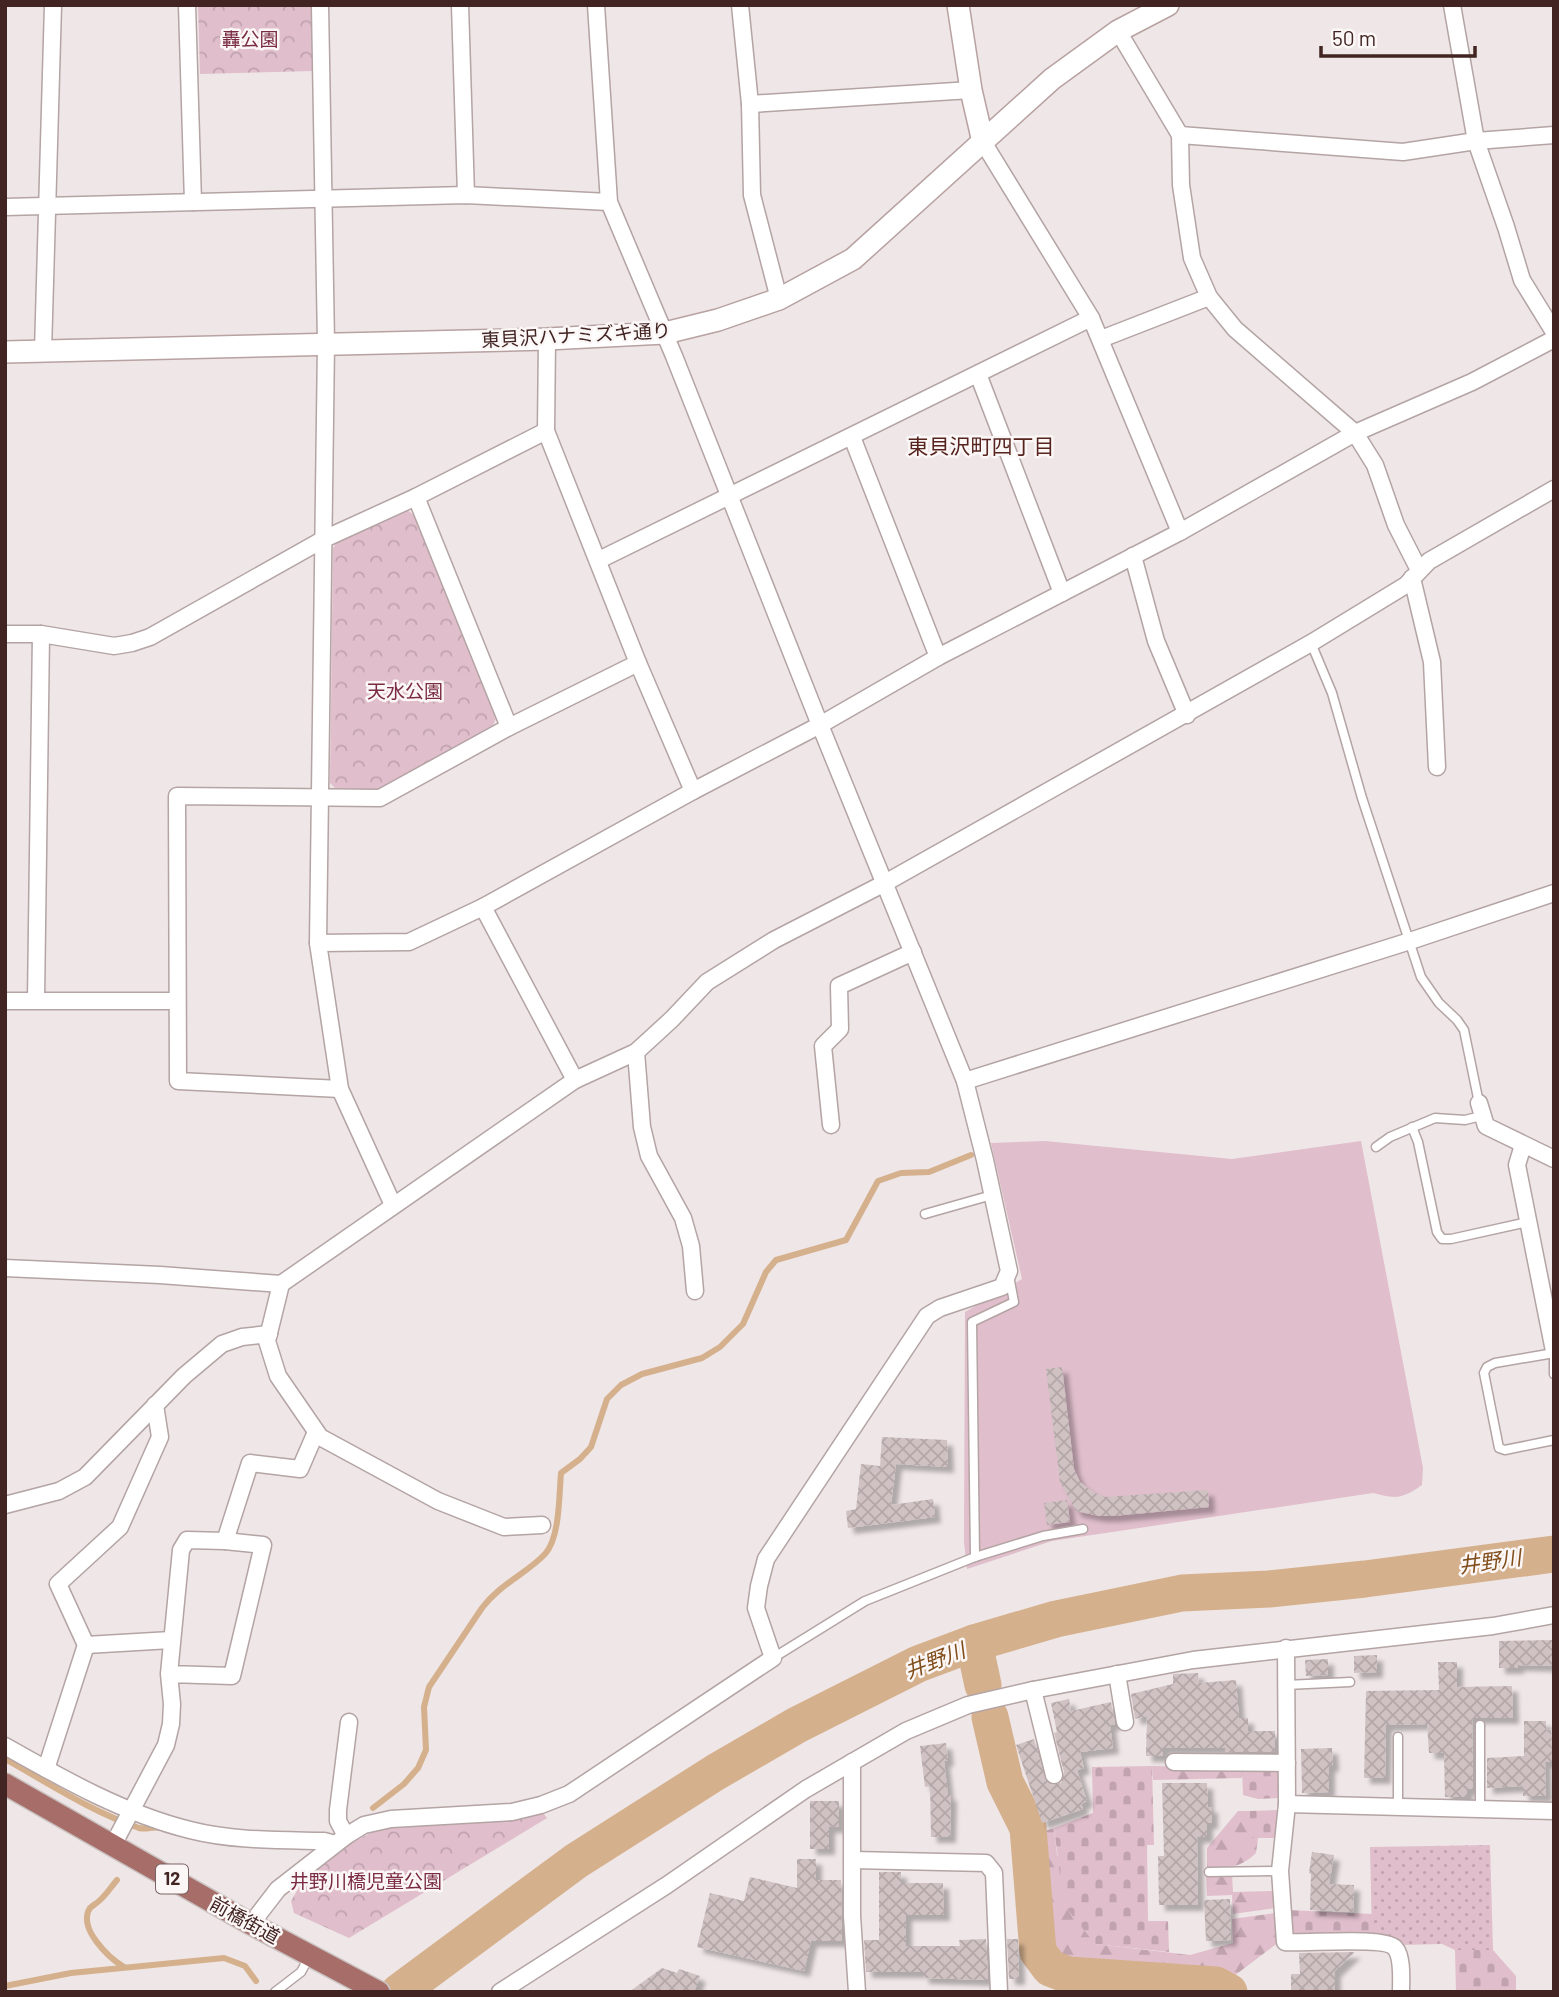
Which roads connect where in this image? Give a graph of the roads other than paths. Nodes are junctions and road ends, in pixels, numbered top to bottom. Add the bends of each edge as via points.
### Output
1 (53, 5) edge
2 (187, 5) edge
3 (320, 5) edge
4 (460, 5) edge
5 (596, 5) edge
6 (740, 5) edge
7 (958, 5) edge
8 (1168, 5) edge
9 (1452, 5) edge
10 (1118, 31) junction
11 (971, 90) junction
12 (750, 104) junction
13 (1180, 135) junction
14 (1554, 135) edge
15 (1476, 141) junction
16 (983, 142) junction
17 (466, 195) junction
18 (323, 199) junction
19 (193, 202) junction
20 (609, 202) junction
21 (5, 206) edge
22 (47, 206) junction
23 (1209, 297) junction
24 (779, 299) junction
25 (1091, 318) junction
26 (1554, 332) edge
27 (665, 333) junction
28 (547, 339) junction
29 (1101, 339) junction
30 (1554, 339) edge
31 (326, 343) junction
32 (43, 351) junction
33 (5, 352) edge
34 (978, 374) junction
35 (546, 431) junction
36 (1355, 433) junction
37 (852, 437) junction
38 (1554, 489) edge
39 (416, 497) junction
40 (731, 497) junction
41 (1181, 532) junction
42 (324, 539) junction
43 (1133, 556) junction
44 (599, 560) junction
45 (1415, 574) junction
46 (1062, 593) junction
47 (5, 634) edge
48 (41, 634) junction
49 (1311, 643) junction
50 (938, 657) junction
51 (638, 663) junction
52 (1187, 715) junction
53 (820, 725) junction
54 (509, 727) junction
55 (1437, 767) dead end
56 (693, 791) junction
57 (318, 799) junction
58 (885, 883) junction
59 (1554, 893) edge
60 (483, 907) junction
61 (1410, 941) junction
62 (318, 943) junction
63 (913, 952) junction
64 (36, 1000) junction
65 (5, 1001) edge
66 (176, 1002) junction
67 (636, 1052) junction
68 (575, 1080) junction
69 (965, 1081) junction
70 (340, 1089) junction
71 (1480, 1110) junction
72 (831, 1125) dead end
73 (1412, 1127) junction
74 (1523, 1145) junction
75 (1376, 1147) dead end
76 (1554, 1159) edge
77 (992, 1195) junction
78 (393, 1205) junction
79 (925, 1214) dead end
80 (1528, 1222) junction
81 (5, 1268) edge
82 (1009, 1271) junction
83 (281, 1284) junction
84 (695, 1291) dead end
85 (269, 1335) junction
86 (1554, 1353) edge
87 (1554, 1374) edge
88 (155, 1405) junction
89 (316, 1432) junction
90 (1554, 1440) edge
91 (5, 1505) edge
92 (542, 1525) dead end
93 (1083, 1529) dead end
94 (225, 1541) junction
95 (975, 1557) junction
96 (1554, 1615) edge
97 (171, 1640) junction
98 (86, 1645) junction
99 (1286, 1648) junction
100 (773, 1658) junction
101 (169, 1674) junction
102 (1117, 1674) junction
103 (1350, 1682) dead end
104 (1286, 1685) junction
105 (1033, 1690) junction
106 (349, 1722) dead end
107 (1125, 1722) dead end
108 (1480, 1726) dead end
109 (1398, 1737) dead end
110 (5, 1746) edge
111 (852, 1762) junction
112 (1174, 1762) dead end
113 (1287, 1763) junction
114 (46, 1769) junction
115 (1054, 1775) dead end
116 (5, 1784) edge
117 (1287, 1804) junction
118 (1398, 1808) junction
119 (133, 1810) junction
120 (1480, 1810) junction
121 (1554, 1811) edge
122 (340, 1840) junction
123 (113, 1845) junction
124 (853, 1860) junction
125 (1280, 1871) junction
126 (1209, 1872) dead end
127 (251, 1924) junction
128 (310, 1956) junction
129 (999, 1991) edge
130 (275, 1992) edge
131 (379, 1992) edge
132 (500, 1992) edge
133 (857, 1992) edge
134 (986, 1992) edge
135 (1401, 1992) edge

1 - 22 street
2 - 19 street
3 - 18 street
4 - 17 street
5 - 20 street
6 - 12 street
7 - 11 street
8 - 10 street, 東貝沢ハナミズキ通り
9 - 15 street
10 - 13 street
10 - 16 street, 東貝沢ハナミズキ通り via 1052,79
11 - 12 street
11 - 16 street
12 - 24 street via 752,195
13 - 15 street via 1403,152
13 - 23 street via 1181,185 1192,258
14 - 15 street
15 - 26 street via 1522,280
16 - 24 street, 東貝沢ハナミズキ通り via 853,259
16 - 25 street
17 - 18 street
17 - 20 street
18 - 19 street
18 - 31 street
19 - 22 street
20 - 27 street
21 - 22 street
22 - 32 street
23 - 29 street
23 - 36 street via 1235,329
24 - 27 street, 東貝沢ハナミズキ通り
25 - 29 street
25 - 34 street
27 - 28 street, 東貝沢ハナミズキ通り
27 - 40 street
28 - 31 street, 東貝沢ハナミズキ通り
28 - 35 street
29 - 41 street
30 - 36 street via 1472,382
31 - 32 street, 東貝沢ハナミズキ通り
31 - 42 street
32 - 33 street, 東貝沢ハナミズキ通り
34 - 37 street
34 - 46 street
35 - 39 street
35 - 44 street
36 - 41 street
36 - 45 street via 1375,465
37 - 40 street
37 - 50 street
38 - 45 street via 1429,561
39 - 42 street
39 - 54 street
40 - 44 street
40 - 53 street
41 - 43 street
42 - 48 street via 150,637 114,646
42 - 57 street
43 - 46 street
43 - 52 street via 1156,641
44 - 51 street
45 - 49 street
45 - 55 street via 1432,662
46 - 50 street
47 - 48 street
48 - 64 street
49 - 52 street
49 - 61 lane via 1332,693
50 - 53 street
51 - 54 street
51 - 56 street
52 - 58 street
53 - 56 street
53 - 58 street
54 - 57 street via 380,798
56 - 60 street
57 - 62 street
57 - 66 street via 177,796
58 - 63 street
58 - 67 street via 774,940 707,982
59 - 61 street
60 - 62 street via 409,942
60 - 68 street
61 - 69 street
61 - 71 lane via 1421,977 1464,1030
62 - 70 street
63 - 69 street
63 - 72 street via 839,986 840,1029 823,1046
64 - 65 street
64 - 66 street
66 - 70 street via 178,1081
67 - 68 street
67 - 84 street via 649,1156 683,1218
68 - 78 street
69 - 77 street
70 - 78 street
71 - 73 lane via 1465,1120 1435,1118
71 - 74 street via 1486,1126
73 - 75 lane
73 - 80 lane via 1442,1239
74 - 76 street
74 - 80 street via 1517,1165
77 - 79 lane
77 - 82 street
78 - 83 street
80 - 86 street
81 - 83 street
82 - 95 lane via 1014,1302 972,1322
82 - 100 street via 1002,1287 927,1316 766,1559 756,1608
83 - 85 street
85 - 88 street via 222,1344
85 - 89 street via 278,1376
86 - 87 lane
86 - 90 lane via 1495,1363 1484,1373 1499,1448
88 - 91 street via 85,1477 59,1491
88 - 98 street via 160,1437 120,1528 58,1584
89 - 92 street via 438,1501 504,1527
89 - 94 street via 300,1469 250,1463
93 - 95 lane
94 - 97 street via 187,1540 181,1550
94 - 101 street via 263,1545 232,1676
95 - 100 lane via 865,1601
96 - 99 street
97 - 98 street
97 - 101 street
98 - 114 street
99 - 102 street
99 - 104 street
100 - 122 street via 551,1802 512,1812 391,1819 364,1825
101 - 119 street via 172,1704 166,1745
102 - 105 street
102 - 107 street
103 - 104 lane
104 - 113 street
105 - 111 street via 940,1716
105 - 115 street
106 - 122 street via 338,1810
108 - 120 lane
109 - 118 lane
110 - 114 street
111 - 124 street
111 - 132 street
112 - 113 street
113 - 117 street
114 - 119 street
116 - 123 main road, 前橋街道 / 12
117 - 118 street
117 - 125 street
118 - 120 street
119 - 122 street via 211,1834
119 - 123 street
120 - 121 street
122 - 127 street via 278,1889
123 - 127 main road, 前橋街道 / 12
124 - 129 street via 986,1863 995,1873
124 - 133 street
125 - 126 lane
125 - 135 street via 1285,1942 1388,1943 1398,1954
127 - 128 main road, 前橋街道 / 12
128 - 130 lane via 301,1972
128 - 131 main road, 前橋街道 / 12
129 - 134 street

